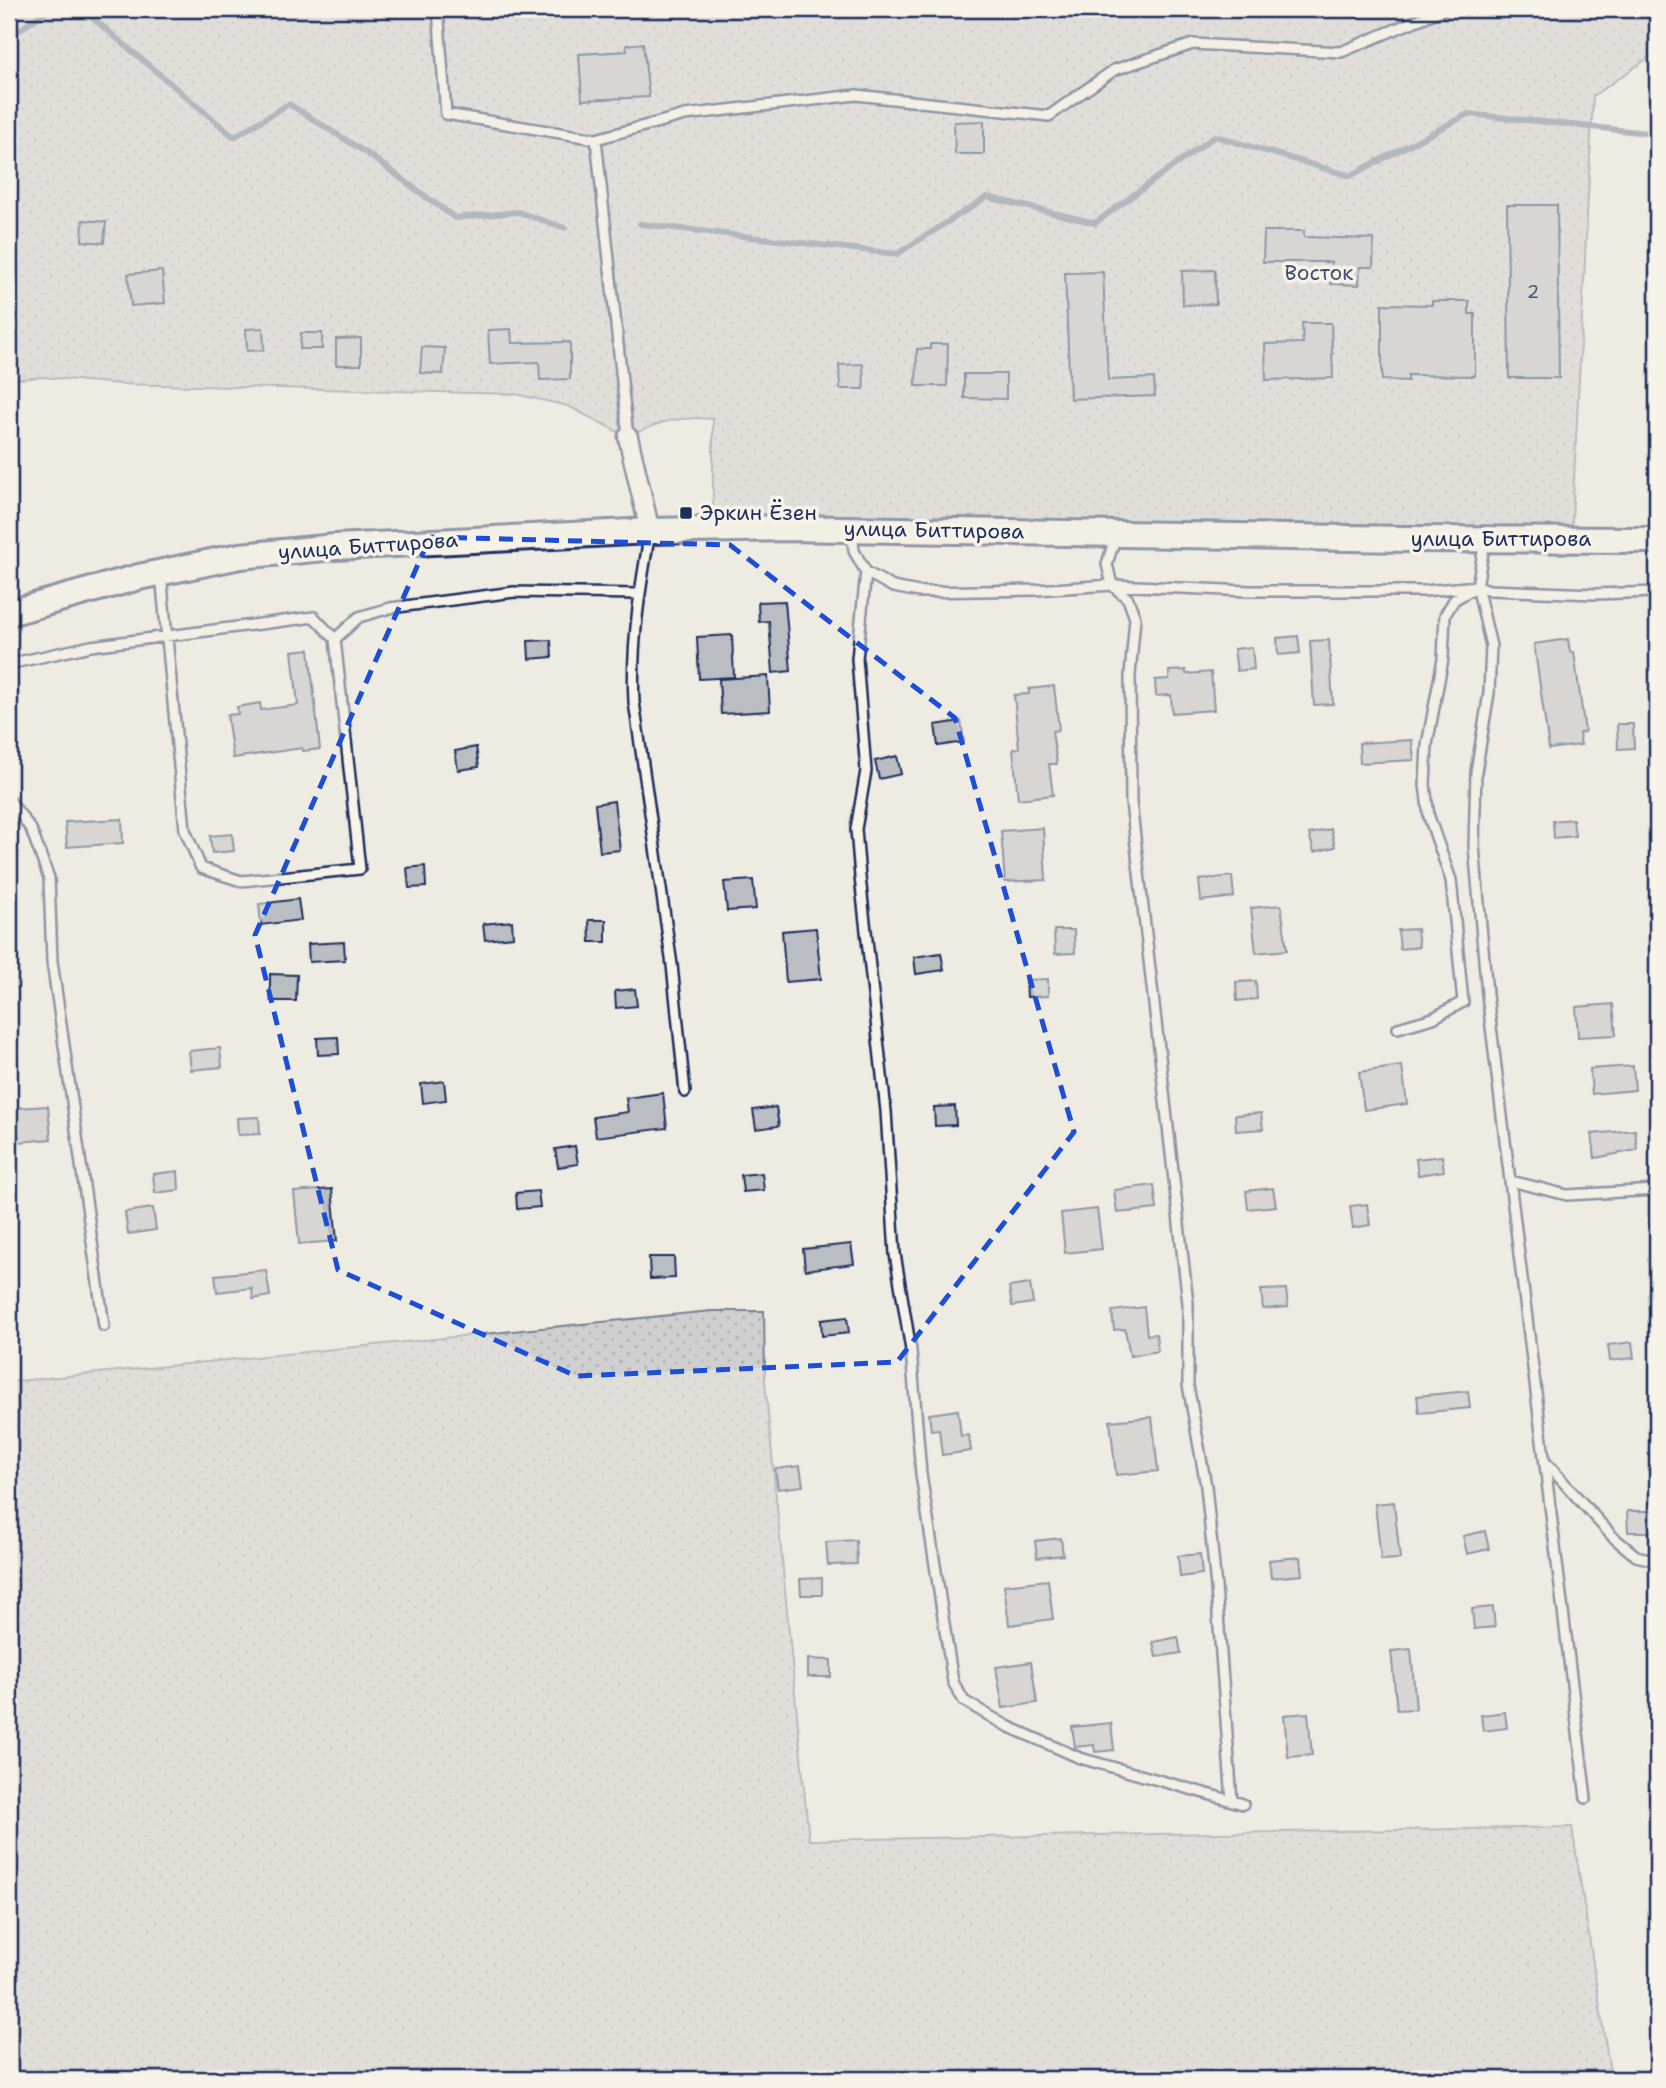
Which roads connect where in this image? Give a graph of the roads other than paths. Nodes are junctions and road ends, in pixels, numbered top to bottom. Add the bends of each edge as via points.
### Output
1 (438, 9) edge
2 (1444, 9) edge
3 (596, 139) junction
4 (628, 437) joint
5 (852, 528) junction
6 (650, 531) junction
7 (1117, 533) junction
8 (1486, 540) junction
9 (1657, 540) edge
10 (161, 572) junction
11 (866, 572) junction
12 (1112, 585) junction
13 (1477, 586) junction
14 (1657, 592) edge
15 (639, 594) junction
16 (9, 613) edge
17 (167, 636) junction
18 (335, 639) junction
19 (9, 664) edge
20 (9, 800) edge
21 (1398, 1028) dead end
22 (685, 1092) dead end
23 (1511, 1181) junction
24 (1657, 1190) edge
25 (104, 1325) dead end
26 (1547, 1464) junction
27 (1657, 1561) edge
28 (1586, 1798) dead end
29 (1231, 1801) junction
30 (1243, 1804) dead end

1 - 3 lane via 446,114
2 - 3 lane via 1341,52 1193,44 1114,70 1049,116 856,94 685,115
3 - 4 lane
4 - 6 street
5 - 6 street, улица Биттирова
5 - 7 street, улица Биттирова
5 - 11 lane via 854,551
6 - 10 street, улица Биттирова via 323,548 240,556
6 - 15 lane
7 - 8 street, улица Биттирова
7 - 12 lane via 1107,564
8 - 9 street, улица Биттирова
8 - 13 lane
10 - 16 street, улица Биттирова
10 - 17 lane
11 - 12 lane via 893,587 919,592
11 - 29 lane via 857,659 866,771 856,830 886,1111 895,1255 911,1350 921,1474 953,1682 964,1701 1080,1758
12 - 13 lane via 1249,591 1424,591
12 - 29 lane via 1128,599 1135,618 1130,675 1131,802 1188,1303 1188,1385 1206,1486
13 - 14 lane via 1569,593
13 - 21 lane via 1454,600 1445,615 1425,785 1429,817 1451,880 1464,1002 1433,1018
13 - 23 lane via 1491,646 1489,694 1476,772 1474,846
15 - 18 lane via 514,593 390,608 359,617
15 - 22 lane via 632,661 634,702 672,965
17 - 18 lane via 314,617
17 - 18 lane via 185,830 201,868 242,881 360,869
17 - 19 lane
20 - 25 lane via 31,829 49,878 52,961
23 - 24 lane via 1567,1195
23 - 26 lane
26 - 27 lane via 1621,1543 1636,1556
26 - 28 lane
29 - 30 lane

